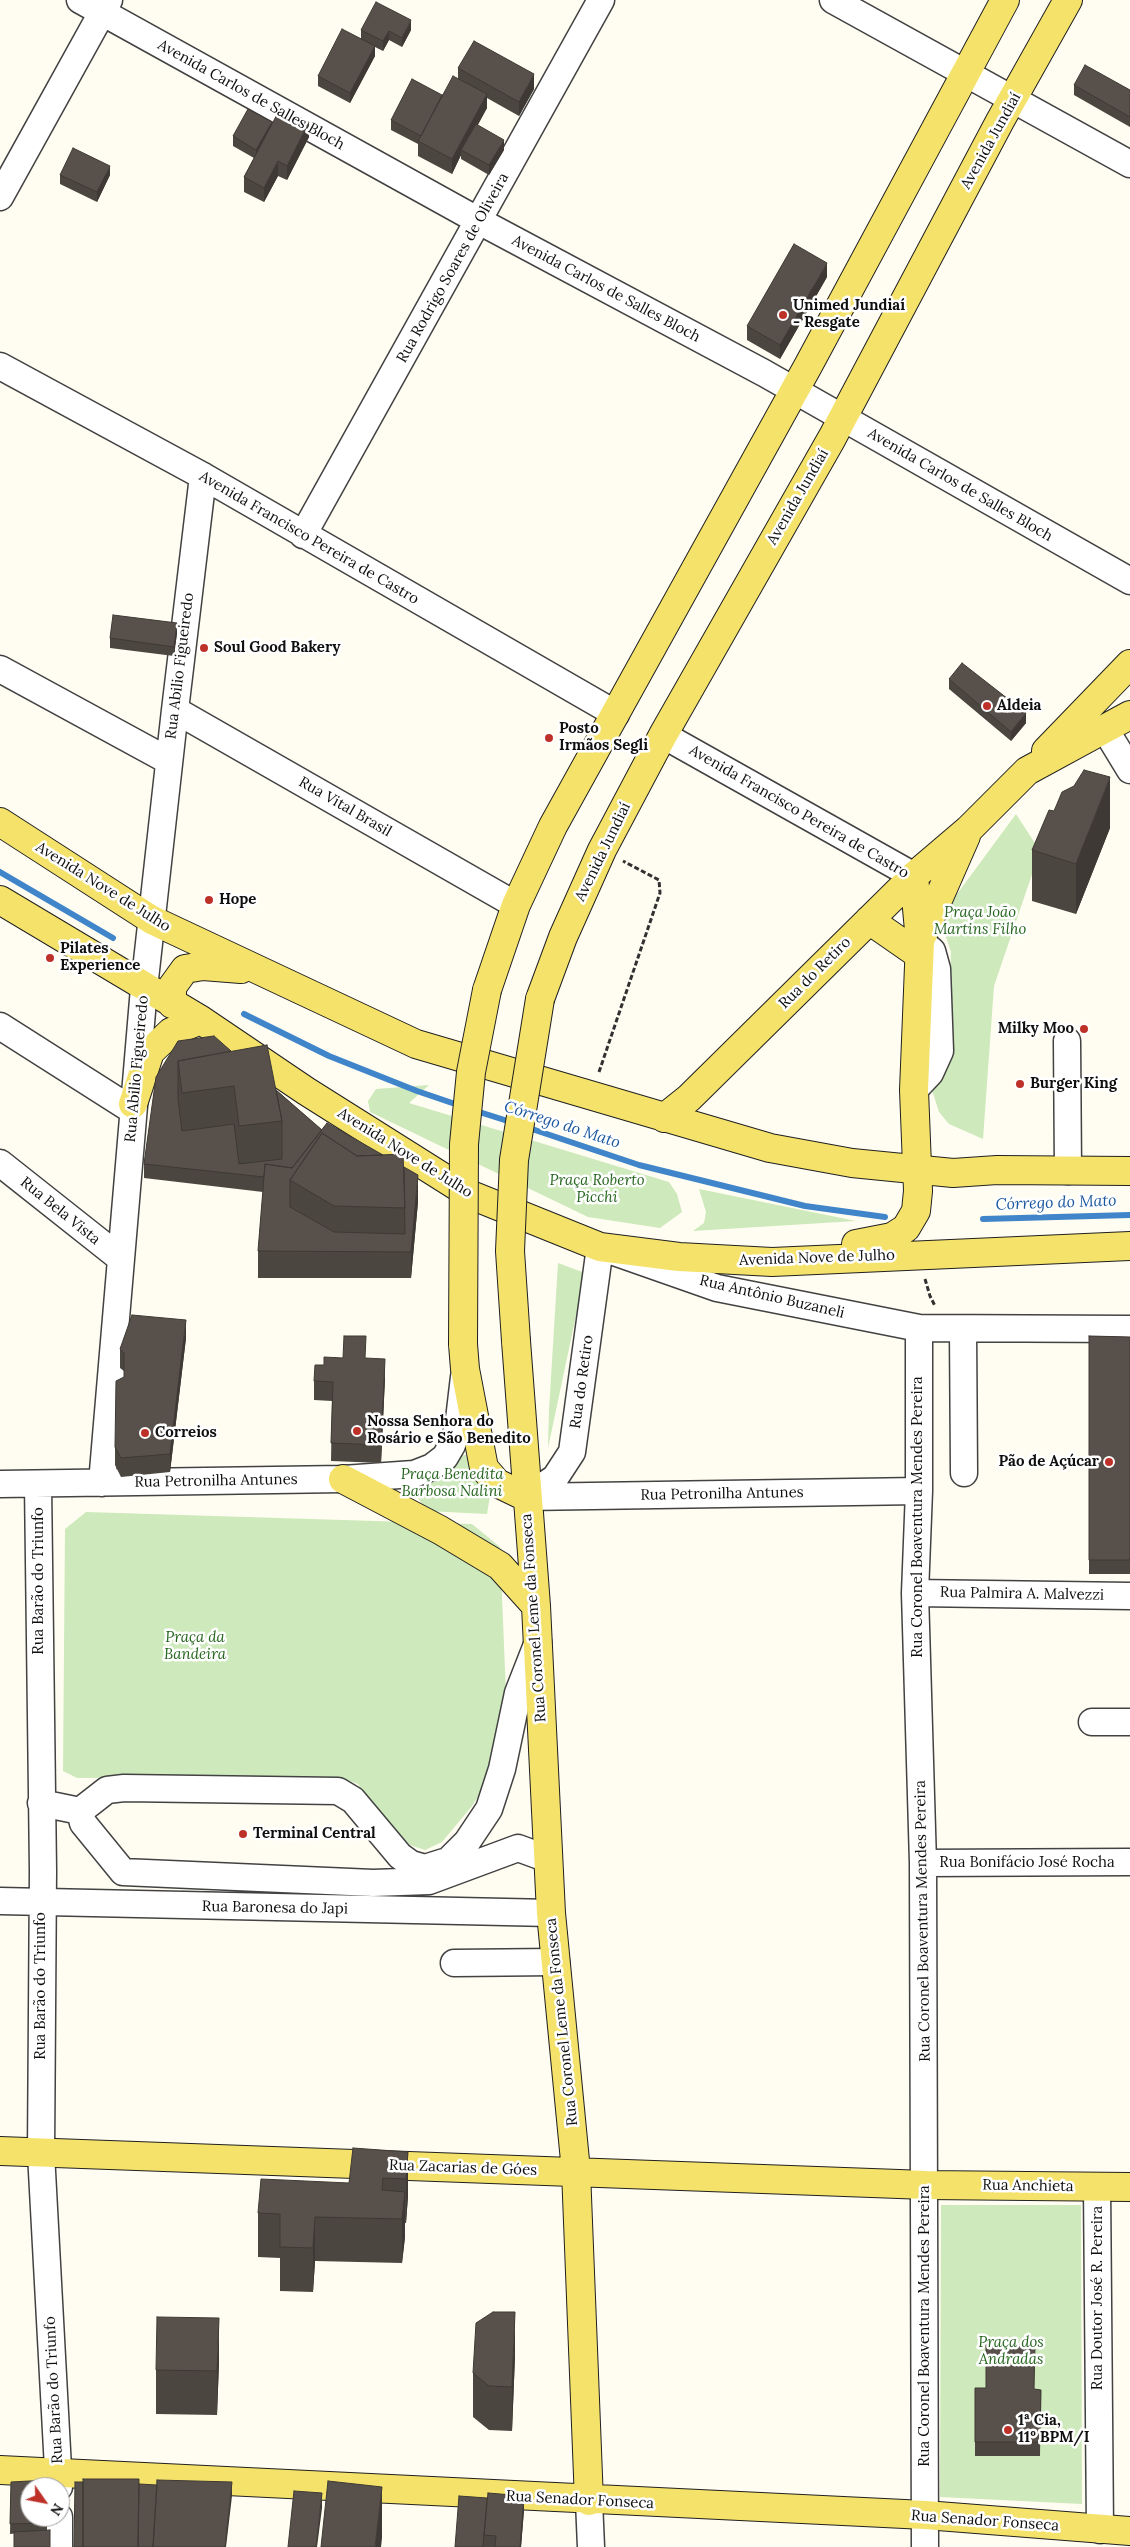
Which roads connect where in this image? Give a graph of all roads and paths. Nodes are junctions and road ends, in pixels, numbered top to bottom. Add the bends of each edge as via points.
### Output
1 (80, 0) edge
2 (601, 0) edge
3 (832, 0) edge
4 (1005, 0) edge
5 (1068, 0) edge
6 (106, 6) edge
7 (967, 72) junction
8 (1013, 99) junction
9 (1130, 164) edge
10 (0, 197) edge
11 (479, 221) junction
12 (0, 366) edge
13 (794, 390) junction
14 (842, 418) junction
15 (204, 476) junction
16 (303, 535) junction
17 (1130, 581) edge
18 (1130, 664) edge
19 (0, 669) edge
20 (175, 710) junction
21 (616, 714) junction
22 (1130, 715) edge
23 (1105, 728) junction
24 (663, 735) junction
25 (169, 761) junction
26 (1130, 770) edge
27 (1027, 771) junction
28 (0, 822) edge
29 (968, 830) junction
30 (602, 850) junction
31 (914, 876) junction
32 (0, 900) edge
33 (516, 905) junction
34 (152, 920) junction
35 (869, 920) junction
36 (919, 947) junction
37 (258, 971) junction
38 (144, 988) junction
39 (172, 1004) junction
40 (201, 1020) junction
41 (0, 1026) edge
42 (1067, 1041) dead end
43 (591, 1097) junction
44 (133, 1107) junction
45 (664, 1118) junction
46 (0, 1163) edge
47 (917, 1170) junction
48 (1130, 1170) edge
49 (1068, 1171) junction
50 (1130, 1246) edge
51 (600, 1247) junction
52 (120, 1258) junction
53 (772, 1262) junction
54 (919, 1328) junction
55 (963, 1329) junction
56 (1130, 1329) edge
57 (464, 1356) junction
58 (964, 1473) dead end
59 (343, 1478) junction
60 (102, 1483) junction
61 (0, 1484) edge
62 (38, 1484) junction
63 (919, 1492) junction
64 (526, 1497) junction
65 (915, 1593) junction
66 (1130, 1596) edge
67 (536, 1606) junction
68 (538, 1642) junction
69 (1092, 1722) dead end
70 (1130, 1722) edge
71 (41, 1803) junction
72 (81, 1817) junction
73 (43, 1839) junction
74 (400, 1856) junction
75 (548, 1859) junction
76 (447, 1861) junction
77 (1130, 1862) edge
78 (923, 1863) junction
79 (429, 1881) junction
80 (373, 1883) junction
81 (0, 1901) edge
82 (41, 1902) junction
83 (551, 1913) junction
84 (556, 1962) junction
85 (454, 1963) dead end
86 (0, 2151) edge
87 (41, 2153) junction
88 (576, 2172) junction
89 (926, 2185) junction
90 (1097, 2187) junction
91 (1130, 2187) edge
92 (0, 2470) edge
93 (38, 2477) edge
94 (59, 2477) edge
95 (70, 2481) edge
96 (590, 2501) junction
97 (925, 2516) junction
98 (59, 2527) edge
99 (1100, 2530) junction
100 (1130, 2531) edge
101 (59, 2547) edge
102 (591, 2547) edge
103 (925, 2547) edge

1 - 6 street, Avenida Carlos de Salles Bloch
2 - 11 street, Rua Rodrigo Soares de Oliveira
3 - 7 street
4 - 7 main road
5 - 8 main road, Avenida Jundiaí
6 - 10 street
6 - 11 street, Avenida Carlos de Salles Bloch
7 - 8 street
7 - 13 main road
8 - 9 street
8 - 14 main road, Avenida Jundiaí
11 - 13 street, Avenida Carlos de Salles Bloch
11 - 16 street, Rua Rodrigo Soares de Oliveira
12 - 15 street, Avenida Francisco Pereira de Castro
13 - 14 street, Avenida Carlos de Salles Bloch
13 - 21 main road
14 - 17 street, Avenida Carlos de Salles Bloch
14 - 24 main road, Avenida Jundiaí
15 - 16 street, Avenida Francisco Pereira de Castro
15 - 20 street, Rua Abilio Figueiredo
16 - 21 street, Avenida Francisco Pereira de Castro
18 - 27 main road
19 - 25 street
20 - 25 street, Rua Abilio Figueiredo
20 - 33 street, Rua Vital Brasil
21 - 33 main road via 553,826
22 - 23 main road, Rua do Retiro
23 - 26 street
23 - 27 main road, Rua do Retiro
24 - 30 main road, Avenida Jundiaí
24 - 31 street, Avenida Francisco Pereira de Castro
25 - 34 street, Rua Abilio Figueiredo
27 - 29 main road, Rua do Retiro
28 - 34 main road, Avenida Nove de Julho
29 - 31 main road, Rua do Retiro
29 - 36 main road, Rua do Retiro
30 - 43 path via 659,880 660,893
30 - 64 main road, Avenida Jundiaí, bridge via 563,937 540,999 514,1160 510,1251
31 - 35 main road, Rua do Retiro
31 - 36 main road, Avenida Francisco Pereira de Castro
32 - 38 main road, Avenida Nove de Julho
33 - 57 main road, bridge via 487,990 471,1072 464,1144
34 - 37 main road, Avenida Nove de Julho
34 - 38 street, Rua Abilio Figueiredo
35 - 36 main road
35 - 45 main road, Rua do Retiro via 689,1098
36 - 47 main road, Avenida Francisco Pereira de Castro via 914,1090
37 - 39 main road via 203,966 184,969 172,987
37 - 43 main road, Avenida Nove de Julho via 416,1044
38 - 39 main road, Avenida Nove de Julho
38 - 44 street, Rua Abilio Figueiredo
39 - 40 main road, Avenida Nove de Julho
40 - 44 main road via 171,1032 150,1052
40 - 51 main road, Avenida Nove de Julho via 471,1195
41 - 44 street
42 - 49 street
43 - 45 main road, Avenida Nove de Julho
44 - 52 street, Rua Abilio Figueiredo
45 - 47 main road, Avenida Nove de Julho via 770,1148 852,1163
46 - 52 street, Rua Bela Vista
47 - 49 main road, Avenida Nove de Julho via 954,1173
47 - 53 main road, Avenida Francisco Pereira de Castro via 916,1210 906,1228 892,1237
48 - 49 main road, Avenida Nove de Julho
50 - 53 main road, Avenida Nove de Julho
51 - 53 main road, Avenida Nove de Julho via 679,1258
51 - 54 street, Rua Antônio Buzaneli via 717,1288
51 - 64 street, Rua do Retiro via 572,1452 555,1478
52 - 60 street, Rua Abilio Figueiredo
54 - 55 street, Rua Antônio Buzaneli
54 - 63 street, Rua Coronel Boaventura Mendes Pereira
55 - 56 street, Rua Antônio Buzaneli
55 - 58 street
57 - 59 street, Rua Petronilha Antunes via 458,1428 444,1457 432,1467 414,1474
57 - 64 main road via 484,1468 497,1483
59 - 60 street, Rua Petronilha Antunes
59 - 67 main road via 500,1566
60 - 62 street, Rua Petronilha Antunes
61 - 62 street, Rua Petronilha Antunes
62 - 71 street, Rua Barão do Triunfo
63 - 64 street, Rua Petronilha Antunes
63 - 65 street, Rua Coronel Boaventura Mendes Pereira
64 - 67 main road, Rua Coronel Leme da Fonseca
65 - 66 street, Rua Palmira A. Malvezzi
65 - 78 street, Rua Coronel Boaventura Mendes Pereira
67 - 68 main road, Rua Coronel Leme da Fonseca
68 - 75 main road, Rua Coronel Leme da Fonseca
68 - 76 street via 518,1693 502,1769 489,1809 467,1842
69 - 70 street
71 - 72 street
71 - 73 street, Rua Barão do Triunfo
72 - 73 street
72 - 74 street via 107,1790 124,1788 338,1791 353,1800
72 - 80 street via 123,1872
73 - 82 street, Rua Barão do Triunfo
74 - 76 street via 425,1868
74 - 80 street
75 - 79 street via 518,1848
75 - 83 main road, Rua Coronel Leme da Fonseca
76 - 79 street
77 - 78 street, Rua Bonifácio José Rocha
78 - 89 street, Rua Coronel Boaventura Mendes Pereira
79 - 80 street
81 - 82 street, Rua Baronesa do Japi
82 - 83 street, Rua Baronesa do Japi
82 - 87 street, Rua Barão do Triunfo
83 - 84 main road, Rua Coronel Leme da Fonseca
84 - 85 street
84 - 88 main road, Rua Coronel Leme da Fonseca
86 - 87 main road, Rua Zacarias de Góes
87 - 88 main road, Rua Zacarias de Góes
87 - 94 street, Rua Barão do Triunfo
88 - 89 main road, Rua Zacarias de Góes
88 - 96 main road, Rua Coronel Leme da Fonseca
89 - 90 main road, Rua Anchieta
89 - 97 street, Rua Coronel Boaventura Mendes Pereira
90 - 91 main road, Rua Anchieta
90 - 99 street, Rua Doutor José R. Pereira
92 - 93 main road, Rua Senador Fonseca
95 - 96 main road, Rua Senador Fonseca
96 - 97 main road, Rua Senador Fonseca
96 - 102 street, Rua Coronel Leme da Fonseca
97 - 99 main road, Rua Senador Fonseca
97 - 103 street, Rua Coronel Boaventura Mendes Pereira
98 - 101 street
99 - 100 main road, Rua Senador Fonseca

